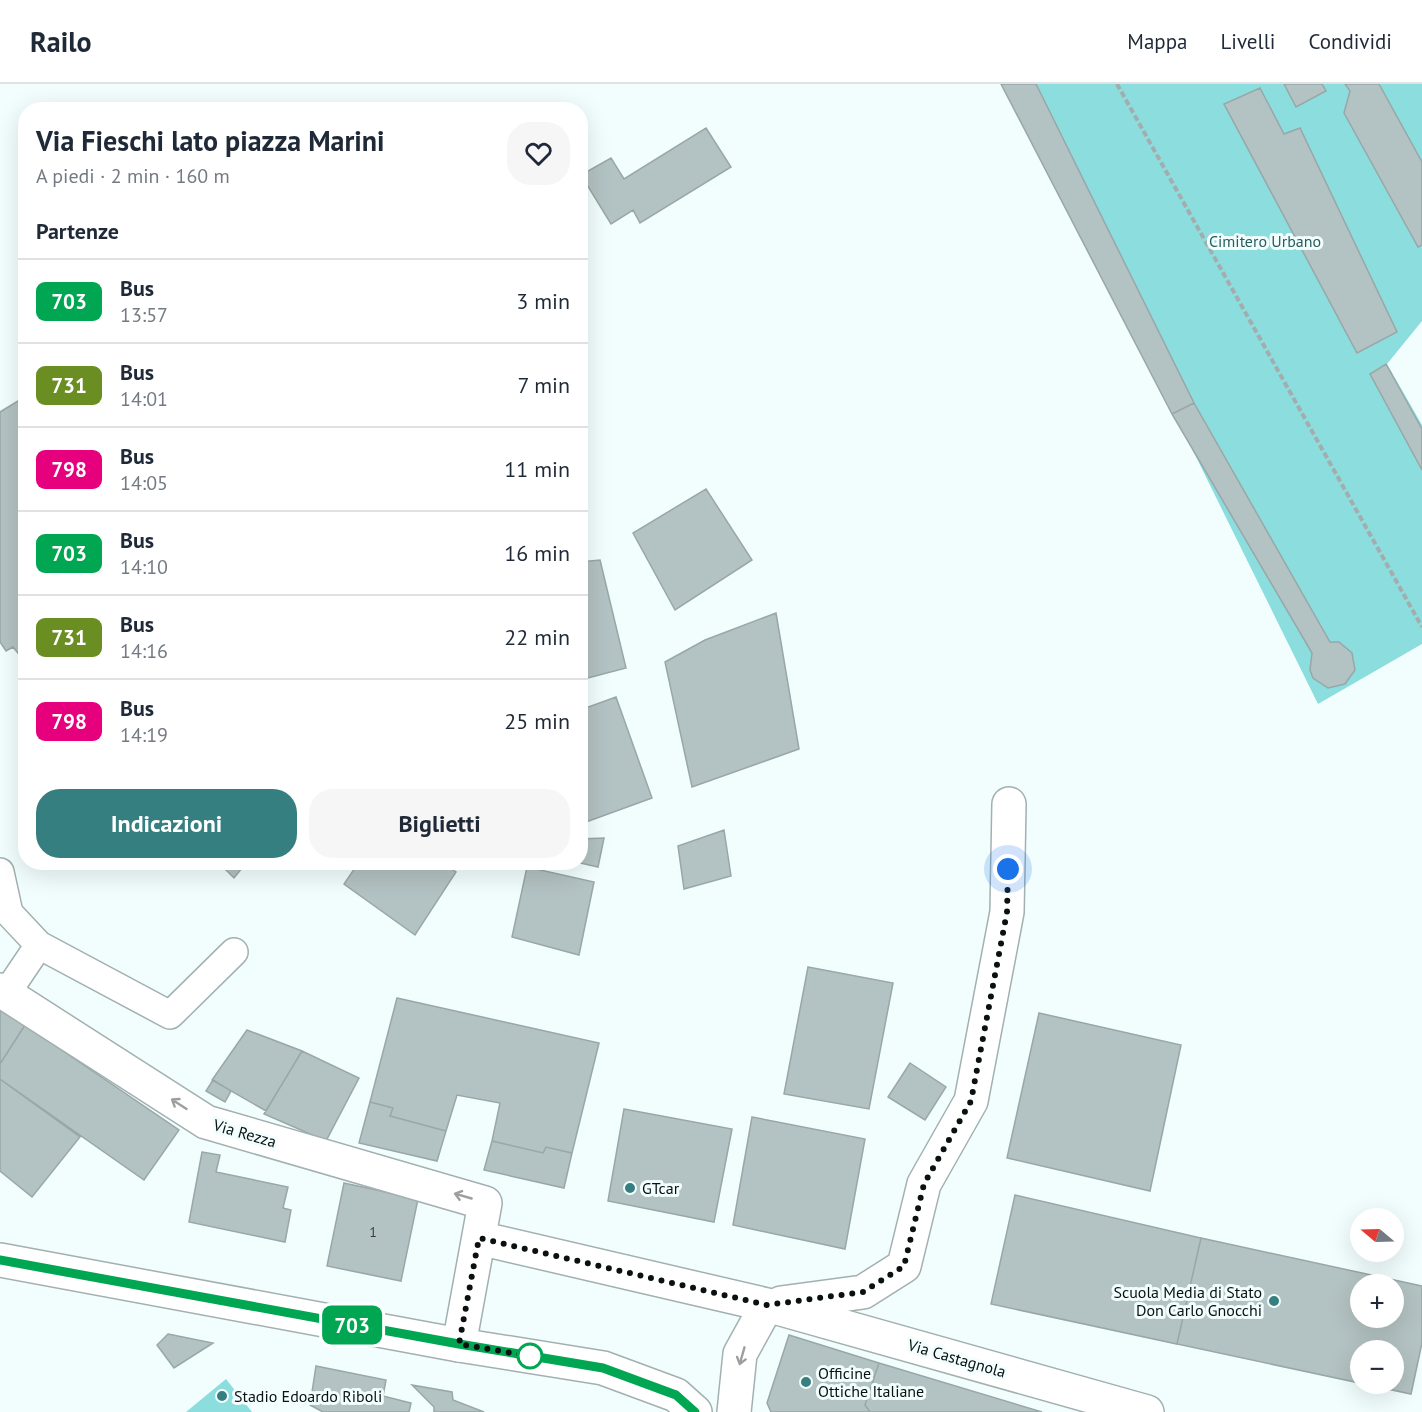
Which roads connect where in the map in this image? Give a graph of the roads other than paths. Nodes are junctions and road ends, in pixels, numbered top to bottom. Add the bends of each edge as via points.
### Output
1 (1010, 804) dead end
2 (0, 872) edge
3 (39, 945) junction
4 (234, 952) dead end
5 (3, 992) edge
6 (479, 1238) junction
7 (0, 1260) edge
8 (767, 1305) junction
9 (459, 1344) junction
10 (695, 1412) edge
11 (734, 1412) edge
12 (1147, 1412) edge

1 - 8 street via 1007,912 971,1101 924,1184 904,1266 863,1292
2 - 3 lane via 9,913
3 - 4 lane via 170,1015
3 - 5 lane
6 -> 5 street, Via Rezza via 485,1203 206,1122
6 - 8 street, Via Castagnola
6 - 9 street
7 - 9 street
8 -> 11 street via 740,1354
8 - 12 street, Via Castagnola
9 - 10 street via 603,1368 676,1395

